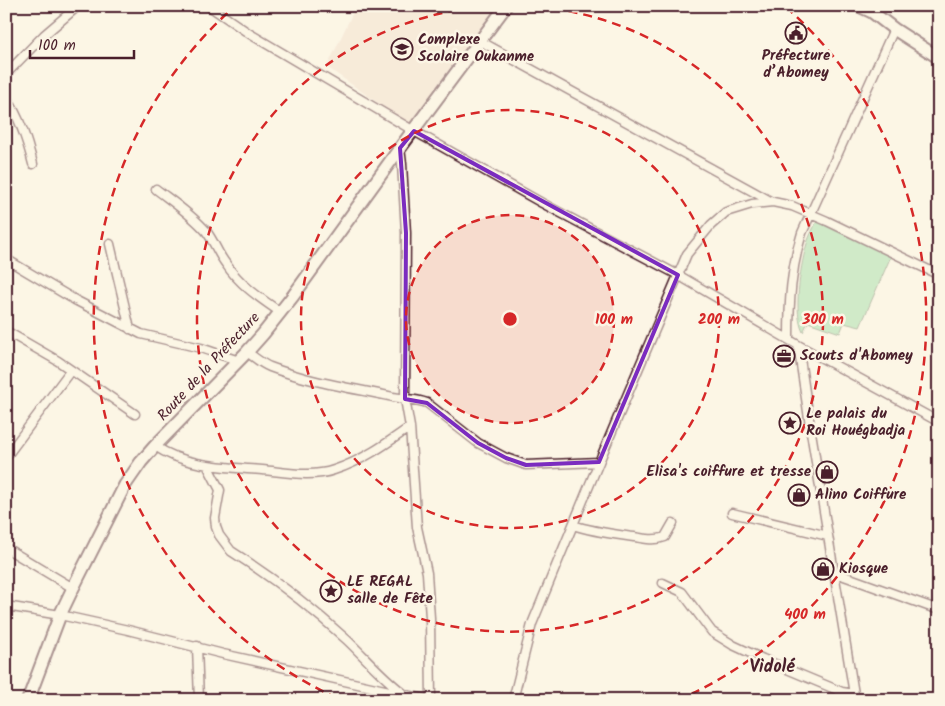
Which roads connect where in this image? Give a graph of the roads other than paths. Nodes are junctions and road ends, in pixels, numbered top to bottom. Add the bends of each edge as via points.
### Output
1 (78, 6) edge
2 (209, 6) edge
3 (506, 6) edge
4 (859, 6) edge
5 (870, 9) edge
6 (894, 29) junction
7 (480, 41) junction
8 (939, 58) edge
9 (6, 74) edge
10 (6, 97) edge
11 (414, 131) junction
12 (400, 148) junction
13 (34, 164) dead end
14 (156, 189) dead end
15 (773, 202) junction
16 (810, 214) junction
17 (110, 244) dead end
18 (6, 259) edge
19 (678, 275) junction
20 (939, 275) edge
21 (280, 312) junction
22 (130, 328) junction
23 (6, 331) edge
24 (789, 339) junction
25 (798, 345) junction
26 (243, 356) junction
27 (70, 370) junction
28 (405, 399) junction
29 (135, 414) dead end
30 (939, 422) edge
31 (410, 428) junction
32 (155, 446) junction
33 (6, 457) edge
34 (599, 462) junction
35 (208, 465) junction
36 (732, 513) dead end
37 (573, 524) junction
38 (673, 524) dead end
39 (828, 536) junction
40 (6, 548) edge
41 (833, 572) junction
42 (663, 583) dead end
43 (73, 588) junction
44 (6, 606) edge
45 (939, 610) edge
46 (60, 615) junction
47 (197, 646) junction
48 (406, 695) junction
49 (854, 697) edge
50 (28, 700) edge
51 (198, 700) edge
52 (431, 700) edge
53 (513, 700) edge

1 - 9 street
2 - 11 street via 250,34
3 - 7 street, Route de la Préfecture
4 - 5 street
5 - 6 street
6 - 8 street
6 - 16 street
7 - 11 street, Route de la Préfecture
7 - 15 street
10 - 13 street via 25,133
11 - 12 street, Route de la Préfecture
11 - 19 street
12 - 21 street, Route de la Préfecture
12 - 28 street via 406,233
14 - 21 street via 207,232 226,264 252,293
15 - 16 street
15 - 19 street via 726,212 687,254
16 - 20 street
16 - 24 street via 794,258
17 - 22 street
18 - 22 street
19 - 24 street
19 - 34 street
21 - 26 street, Route de la Préfecture
22 - 26 street via 141,334
23 - 27 street
24 - 25 street
25 - 30 street
25 - 39 street
26 - 28 street via 336,385
26 - 32 street, Route de la Préfecture
27 - 29 street
27 - 33 street
28 - 31 street
28 - 34 street via 427,403 478,443 506,458 526,464
31 - 35 street via 353,464 331,471 307,474
31 - 52 street via 418,527 427,573
32 - 35 street via 168,454
32 - 43 street, Route de la Préfecture via 125,485
34 - 37 street
35 - 48 street via 220,490 215,518 224,544 281,585
36 - 39 street
37 - 38 street via 594,532 658,540 665,537
37 - 53 street via 532,624
39 - 41 street
40 - 43 street
41 - 45 street
41 - 49 street
42 - 49 street via 682,592 707,628 733,645
43 - 46 street, Route de la Préfecture
44 - 46 street
46 - 47 street
46 - 50 street, Route de la Préfecture
47 - 48 street
47 - 51 street
48 - 52 street

